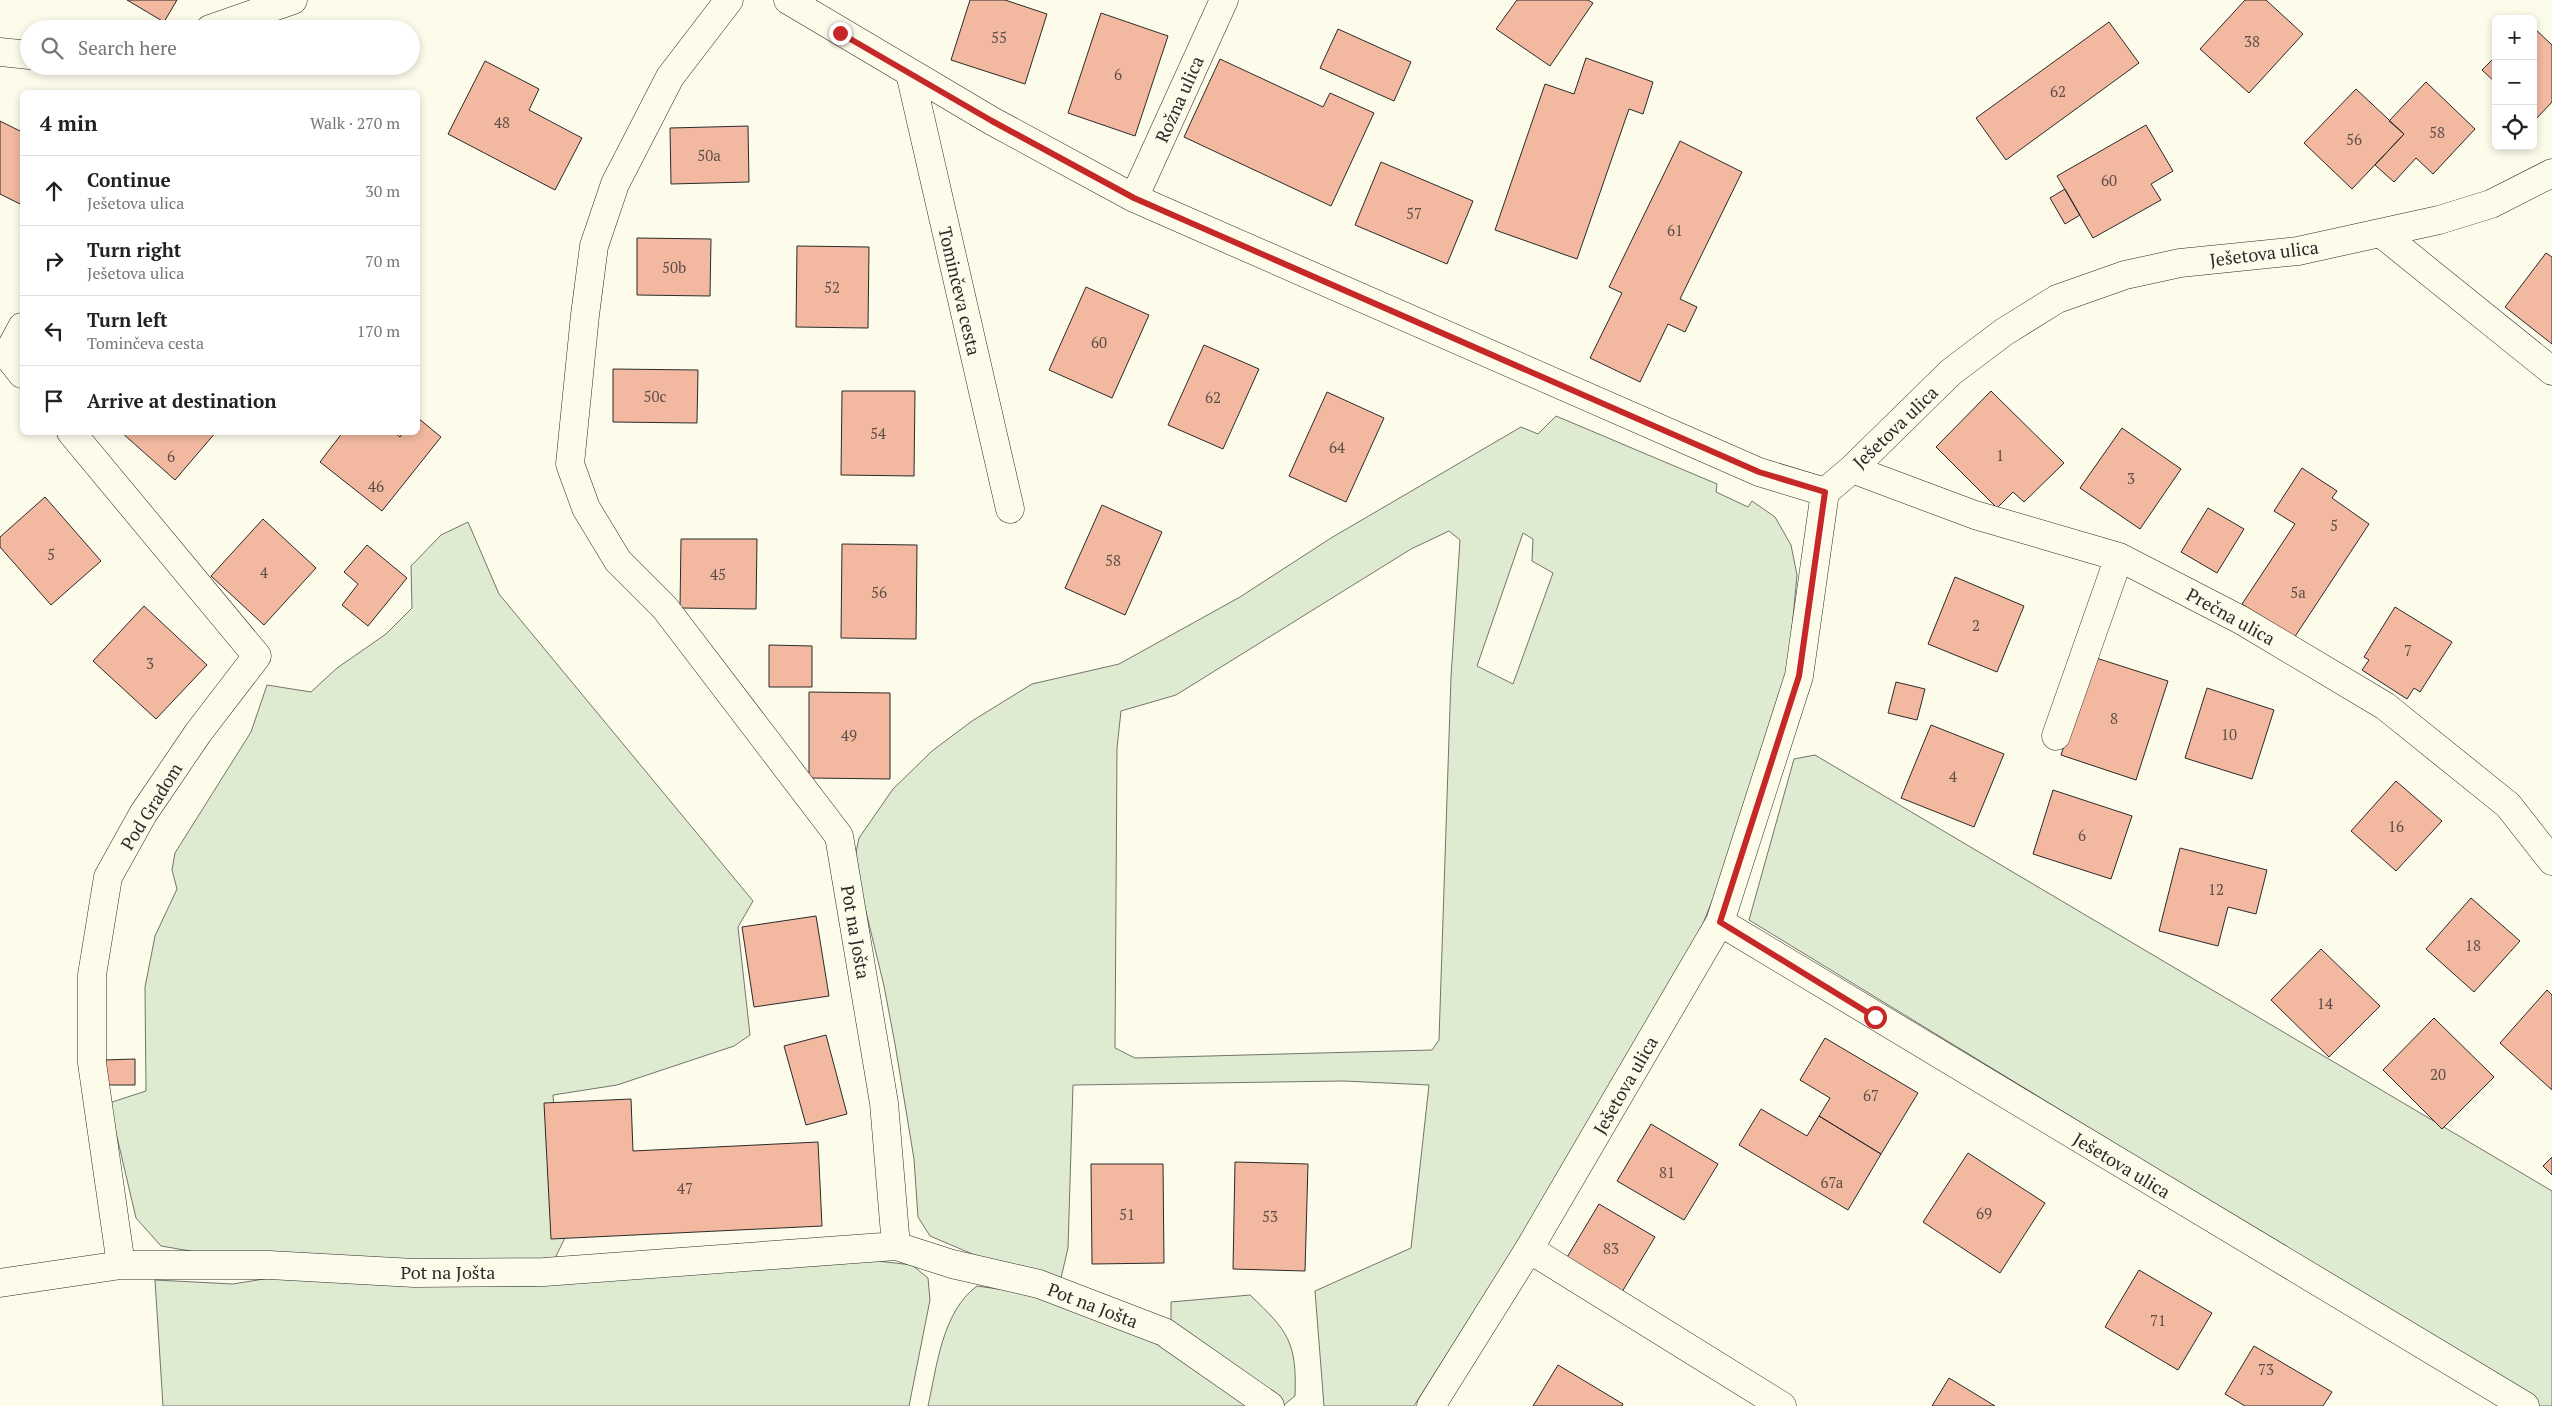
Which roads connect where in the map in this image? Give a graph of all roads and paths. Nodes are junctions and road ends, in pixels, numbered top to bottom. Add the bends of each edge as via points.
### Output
1 (294, 0) edge
2 (729, 0) edge
3 (789, 0) edge
4 (1224, 0) edge
5 (236, 20) edge
6 (0, 52) edge
7 (20, 54) edge
8 (910, 73) junction
9 (2552, 173) edge
10 (1134, 198) junction
11 (2382, 234) junction
12 (20, 331) edge
13 (20, 371) edge
14 (2552, 371) edge
15 (73, 435) edge
16 (1852, 469) junction
17 (1825, 492) junction
18 (1010, 509) dead end
19 (2119, 557) junction
20 (2056, 736) dead end
21 (2552, 861) edge
22 (1720, 922) junction
23 (896, 1246) junction
24 (1530, 1248) junction
25 (121, 1265) junction
26 (0, 1283) edge
27 (1270, 1406) edge
28 (1431, 1406) edge
29 (1782, 1406) edge
30 (2525, 1406) edge

1 - 5 street
2 - 23 street, Pot na Jošta via 670,77 615,184 594,246 570,464 586,508 618,561 665,608 839,836 884,1103
3 - 8 street
4 - 10 street, Rožna ulica
6 - 7 street
8 - 10 street
8 - 18 street, Tominčeva cesta
9 - 11 street, Ješetova ulica via 2491,204
10 - 17 street via 1759,472
11 - 14 street
11 - 16 street, Ješetova ulica via 2298,251 2171,265 2124,274 2056,299 2004,332 1951,372
12 - 13 street via 7,355
15 - 25 street, Pod Gradom via 257,656 143,814 108,877 92,975 92,1062
16 - 17 street, Ješetova ulica
16 - 19 street, Prečna ulica via 1975,515
17 - 22 street, Ješetova ulica via 1799,676
19 - 20 street
19 - 21 street, Prečna ulica via 2241,620 2384,706 2508,805
22 - 24 street, Ješetova ulica
22 - 30 street, Ješetova ulica
23 - 25 street, Pot na Jošta via 544,1272 414,1273 269,1265
23 - 27 street, Pot na Jošta via 952,1264 1038,1284 1164,1332
24 - 28 street, Ješetova ulica
24 - 29 street
25 - 26 street, Pot na Jošta

